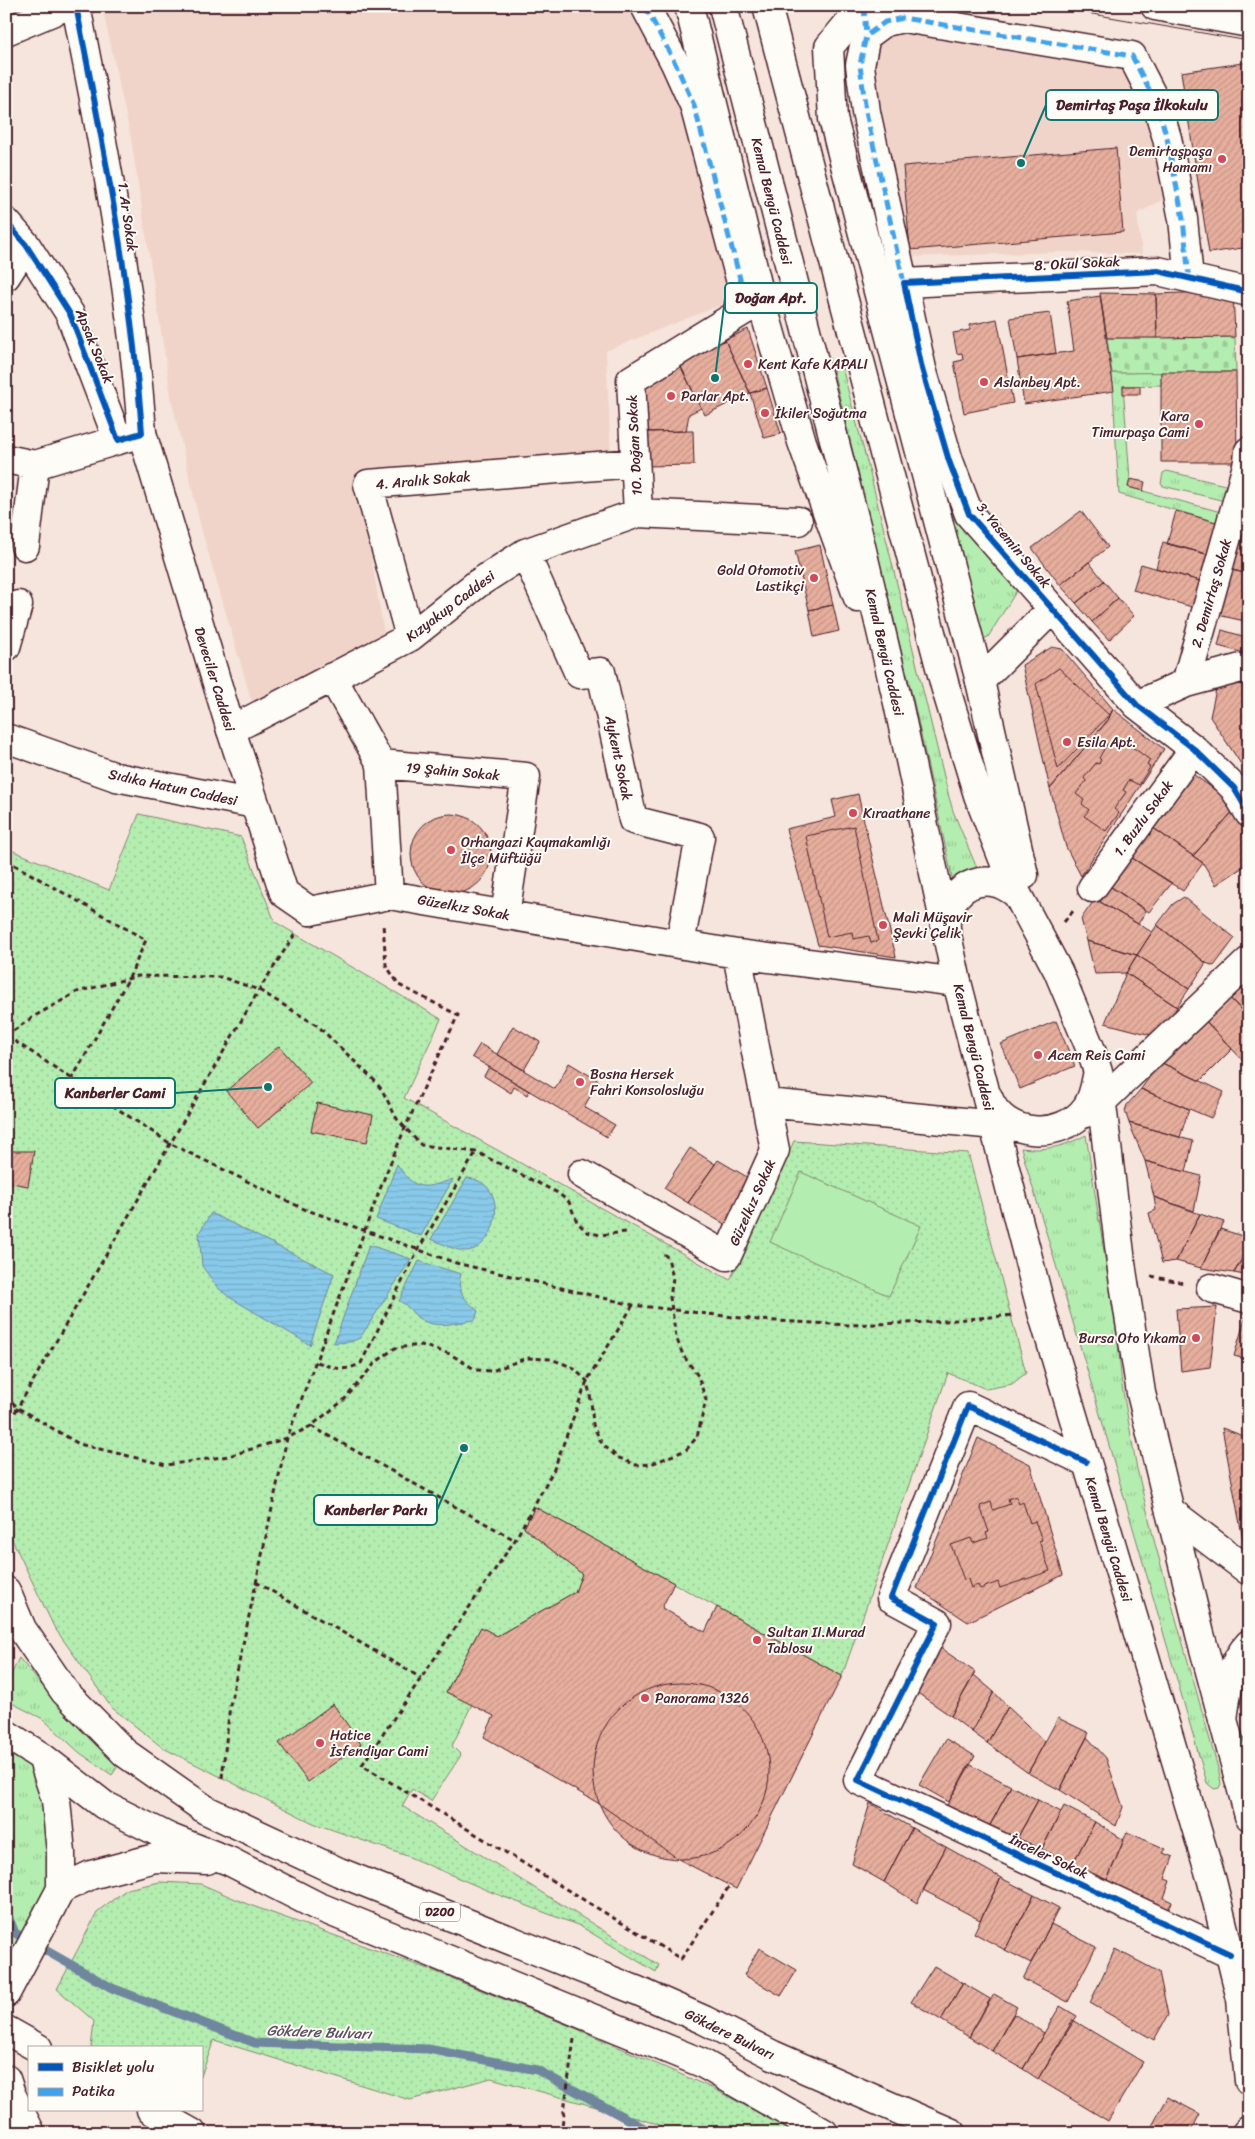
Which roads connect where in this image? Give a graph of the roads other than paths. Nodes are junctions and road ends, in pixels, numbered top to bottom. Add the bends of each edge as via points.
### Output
1 (66, 6) edge
2 (76, 6) edge
3 (645, 6) edge
4 (688, 6) edge
5 (722, 6) edge
6 (767, 6) edge
7 (1155, 6) edge
8 (868, 23) edge
9 (1249, 23) edge
10 (6, 31) edge
11 (6, 222) edge
12 (26, 246) junction
13 (6, 276) edge
14 (1189, 278) junction
15 (904, 284) junction
16 (1249, 292) edge
17 (754, 304) junction
18 (130, 437) junction
19 (6, 459) edge
20 (1248, 459) edge
21 (635, 463) junction
22 (35, 464) junction
23 (638, 512) junction
24 (798, 521) dead end
25 (25, 546) dead end
26 (525, 553) junction
27 (18, 605) dead end
28 (1052, 609) junction
29 (410, 637) junction
30 (6, 647) edge
31 (1249, 670) edge
32 (332, 677) junction
33 (980, 682) junction
34 (1186, 683) junction
35 (898, 703) junction
36 (1137, 705) junction
37 (231, 730) junction
38 (6, 738) edge
39 (1194, 749) junction
40 (381, 764) junction
41 (255, 804) junction
42 (1249, 813) edge
43 (1092, 888) road end
44 (389, 894) junction
45 (1017, 894) junction
46 (310, 911) joint
47 (505, 915) junction
48 (946, 934) junction
49 (1041, 936) junction
50 (680, 944) junction
51 (738, 954) junction
52 (1249, 961) edge
53 (957, 982) junction
54 (1098, 1072) junction
55 (1102, 1101) junction
56 (766, 1103) junction
57 (1073, 1122) junction
58 (1006, 1126) junction
59 (582, 1174) dead end
60 (1211, 1288) road end
61 (1249, 1299) edge
62 (1086, 1462) junction
63 (1170, 1511) junction
64 (1249, 1571) edge
65 (6, 1591) edge
66 (1249, 1644) edge
67 (1223, 1719) junction
68 (6, 1734) edge
69 (42, 1757) junction
70 (1249, 1816) edge
71 (229, 1861) junction
72 (61, 1888) junction
73 (1230, 1954) junction
74 (10, 1988) edge
75 (6, 2030) edge
76 (34, 2046) edge
77 (6, 2079) edge
78 (1249, 2081) edge
79 (155, 2112) edge
80 (31, 2133) edge
81 (192, 2133) edge
82 (824, 2133) edge
83 (952, 2133) edge

1 - 10 main road
2 - 18 main road, 1. Ar Sokak via 110,179 138,375
3 - 17 main road via 694,105
4 - 17 main road
5 - 35 main road, Kemal Bengü Caddesi via 857,529
6 - 45 main road via 945,686 978,794
7 - 9 main road
8 - 14 main road via 904,18 1132,56 1158,105 1167,138 1183,219
8 - 15 main road, 3. Yasemin Sokak via 860,65 866,112
8 - 33 main road via 857,13 829,47 833,119
11 - 12 main road, Apsak Sokak
12 - 13 main road
12 - 18 main road, Apsak Sokak via 70,314
14 - 15 main road, 8. Okul Sokak via 1158,271
14 - 16 main road, 8. Okul Sokak
15 - 28 main road, 3. Yasemin Sokak via 922,369 949,461 970,514
17 - 21 main road, 10. Doğan Sokak via 631,380
17 - 35 main road via 817,488
18 - 22 main road
18 - 37 main road, Deveciler Caddesi
19 - 22 main road
20 - 34 main road, 2. Demirtaş Sokak
21 - 23 main road, 10. Doğan Sokak
21 - 29 main road, 4. Aralık Sokak via 368,484
22 - 25 main road
23 - 24 main road, Kızyakup Caddesi
23 - 26 main road, Kızyakup Caddesi
26 - 29 main road, Kızyakup Caddesi via 477,584
26 - 50 main road, Aykent Sokak via 579,674 600,672 633,820 700,837
27 - 30 main road
28 - 33 main road
28 - 36 main road, 3. Yasemin Sokak
29 - 32 main road, Kızyakup Caddesi
31 - 34 main road via 1241,668
32 - 37 main road, Kızyakup Caddesi
32 - 40 main road
33 - 49 main road
34 - 36 main road
35 - 48 main road, Kemal Bengü Caddesi
36 - 39 main road
37 - 41 main road, Deveciler Caddesi
38 - 41 main road, Sıdıka Hatun Caddesi via 116,778
39 - 42 main road via 1234,788
39 - 43 main road, 1. Buzlu Sokak
40 - 44 main road
40 - 47 main road, 19 Şahin Sokak via 526,777
41 - 46 main road, Deveciler Caddesi via 284,893
44 - 46 main road, Güzelkız Sokak
44 - 47 main road, Güzelkız Sokak
45 - 48 main road via 992,882 966,887 948,907
45 - 49 main road
47 - 50 main road, Güzelkız Sokak
48 - 53 main road, Kemal Bengü Caddesi
49 - 54 main road
50 - 51 main road, Güzelkız Sokak
51 - 53 main road, Güzelkız Sokak
51 - 56 main road, Güzelkız Sokak
52 - 55 main road
53 - 58 main road, Kemal Bengü Caddesi via 983,1084
54 - 55 main road
54 - 57 main road via 1095,1091 1087,1108
55 - 57 main road
55 - 63 main road via 1122,1270 1141,1392
56 - 58 main road
56 - 59 main road, Güzelkız Sokak via 775,1150 727,1256
57 - 58 main road via 1056,1130 1037,1132
58 - 62 main road, Kemal Bengü Caddesi via 1042,1312
60 - 61 main road
62 - 73 main road, Kemal Bengü Caddesi via 1212,1881
62 - 73 main road, İnceler Sokak via 968,1406 891,1598 938,1623 858,1780
63 - 64 main road
63 - 67 main road
65 - 83 main road, Gökdere Bulvarı / D200 via 22,1629 65,1692 125,1753 206,1810 339,1872 646,1994 774,2055
66 - 67 main road via 1240,1654 1228,1680
67 - 70 main road
68 - 69 main road
69 - 71 main road via 104,1806 170,1838
69 - 72 main road via 56,1800
71 - 72 main road via 155,1858 91,1875
71 - 82 main road via 317,1906 702,2063
72 - 74 main road
73 - 78 main road, Kemal Bengü Caddesi via 1242,1999
75 - 76 main road
77 - 80 main road
79 - 81 main road

